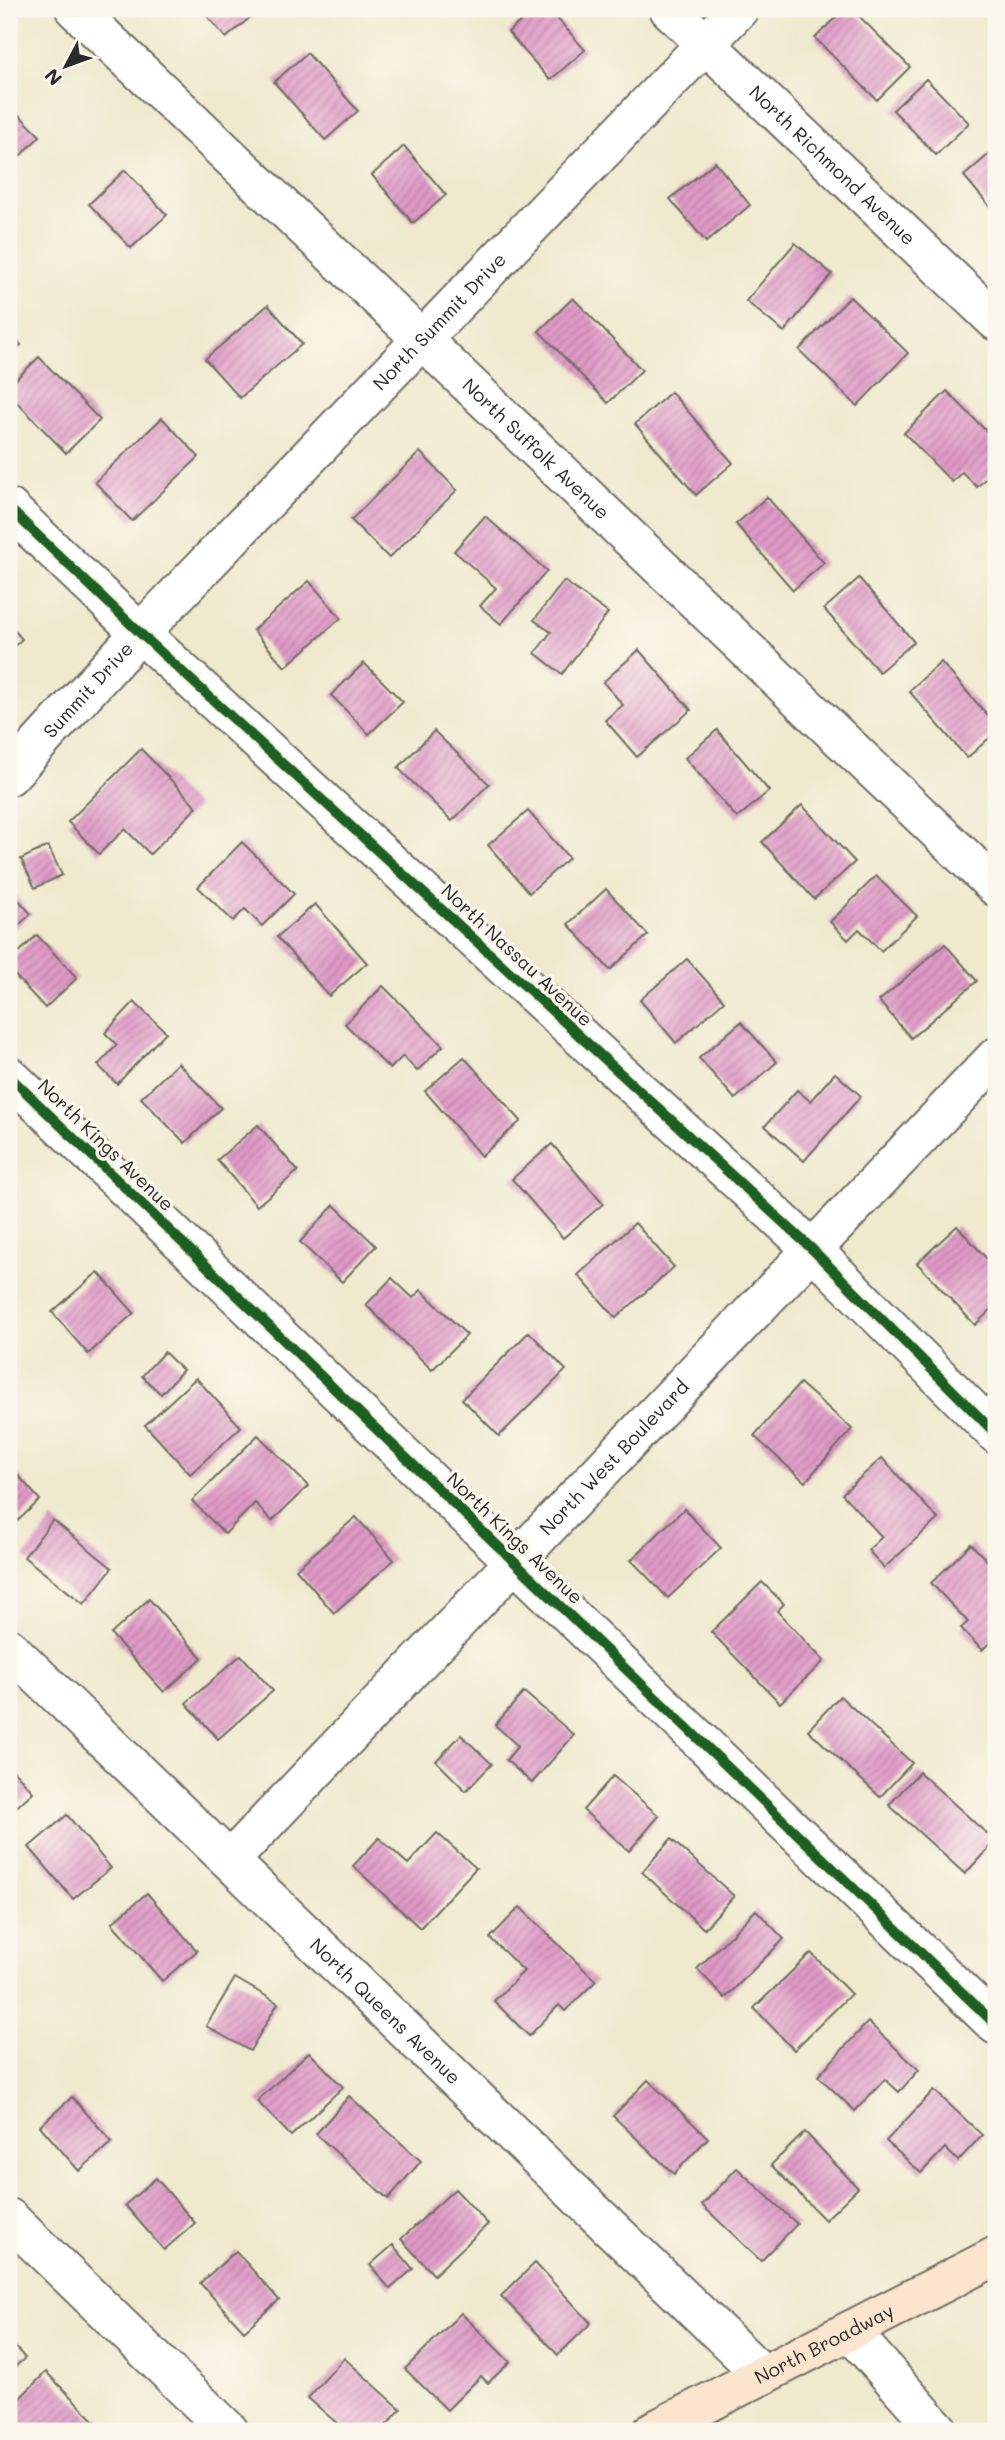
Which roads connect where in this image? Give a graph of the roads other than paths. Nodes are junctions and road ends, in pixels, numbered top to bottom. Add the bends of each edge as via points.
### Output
1 (75, 9) edge
2 (669, 9) edge
3 (739, 9) edge
4 (706, 44) junction
5 (996, 321) edge
6 (422, 341) junction
7 (9, 508) edge
8 (140, 633) junction
9 (9, 776) edge
10 (996, 887) edge
11 (996, 1057) edge
12 (9, 1076) edge
13 (812, 1250) junction
14 (996, 1434) edge
15 (515, 1562) junction
16 (9, 1648) edge
17 (231, 1859) junction
18 (996, 2025) edge
19 (9, 2218) edge
20 (996, 2256) edge
21 (850, 2331) junction
22 (763, 2375) junction
23 (229, 2431) edge
24 (653, 2431) edge
25 (939, 2431) edge

1 - 6 street, North Suffolk Avenue
2 - 4 street, North Richmond Avenue
3 - 4 street, North Summit Drive
4 - 5 street, North Richmond Avenue
4 - 6 street, North Summit Drive
6 - 8 street, North Summit Drive
6 - 10 street, North Suffolk Avenue
7 - 8 street, North Nassau Avenue
8 - 9 street, Summit Drive
8 - 13 street, North Nassau Avenue
11 - 13 street, North West Boulevard
12 - 15 street, North Kings Avenue
13 - 14 street, North Nassau Avenue
13 - 15 street, North West Boulevard
15 - 17 street, North West Boulevard
15 - 18 street, North Kings Avenue
16 - 17 street, North Queens Avenue
17 - 22 street, North Queens Avenue
19 - 23 street
20 - 21 main road, North Broadway
21 - 22 main road, North Broadway
21 - 25 street
22 - 24 main road, North Broadway

